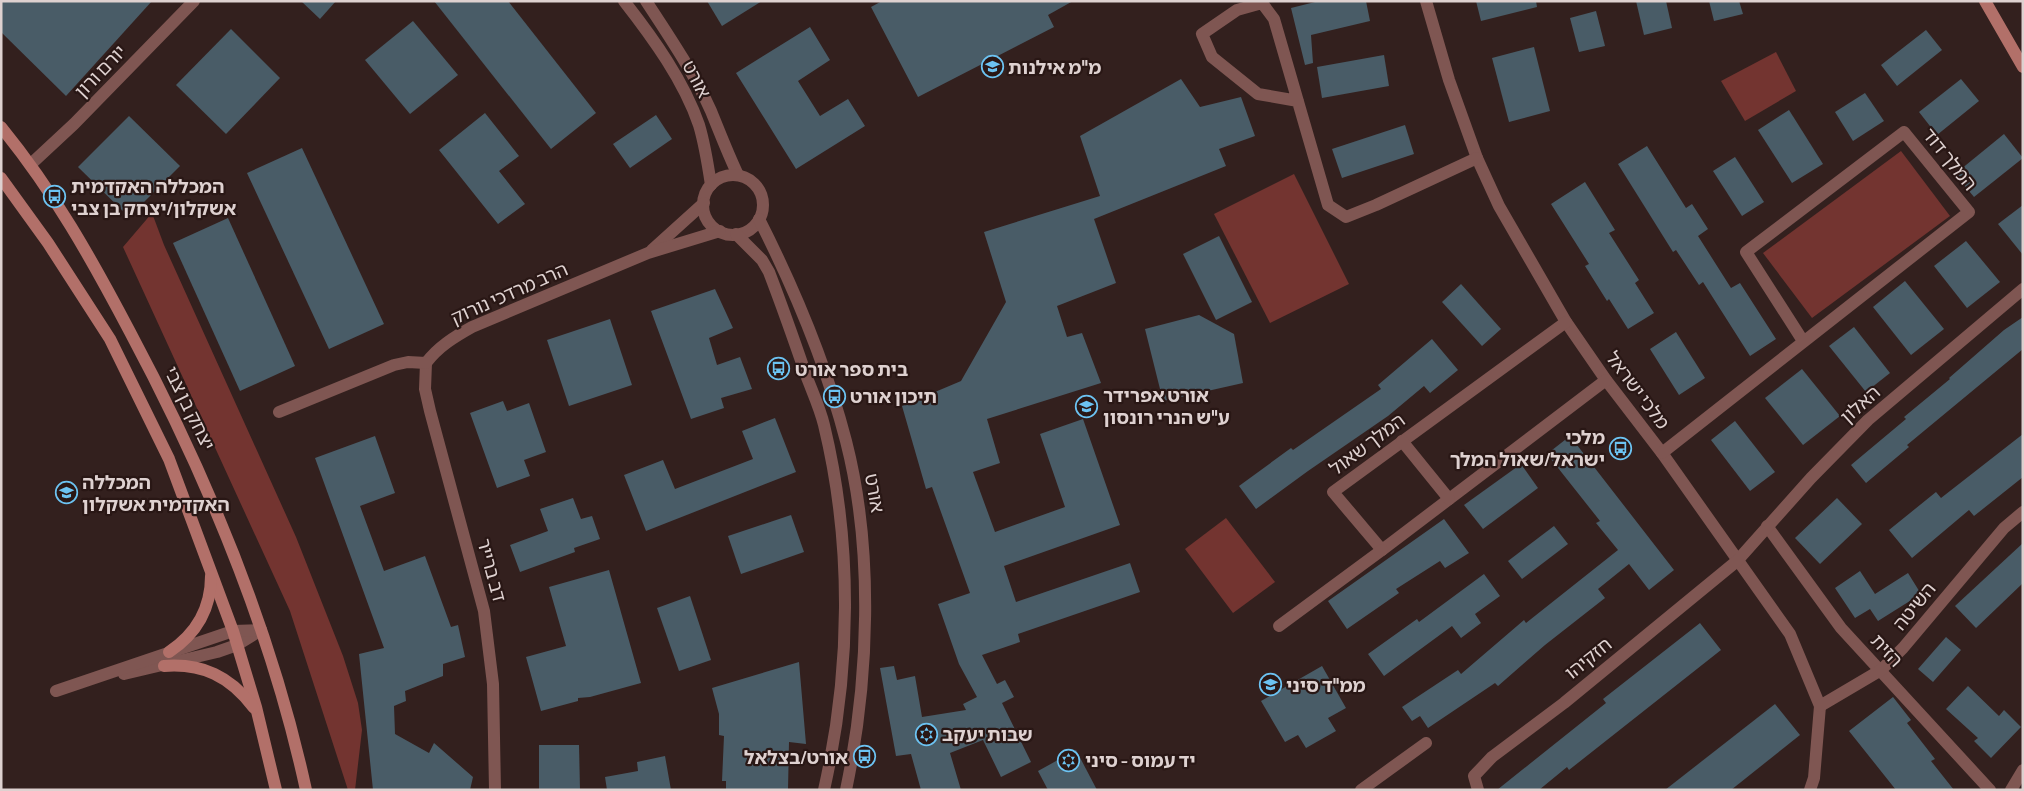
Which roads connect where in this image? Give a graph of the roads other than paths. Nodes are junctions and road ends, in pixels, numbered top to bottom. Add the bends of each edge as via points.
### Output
1 (194, 1) edge
2 (624, 1) edge
3 (646, 1) edge
4 (1426, 1) edge
5 (1987, 5) edge
6 (2023, 53) edge
7 (2023, 67) edge
8 (1298, 101) junction
9 (1, 127) edge
10 (1477, 158) junction
11 (31, 164) junction
12 (738, 175) junction
13 (1, 178) edge
14 (711, 185) junction
15 (704, 203) junction
16 (759, 219) junction
17 (720, 231) junction
18 (736, 234) junction
19 (648, 253) junction
20 (2023, 289) edge
21 (1566, 322) junction
22 (1803, 341) junction
23 (426, 363) junction
24 (1606, 380) junction
25 (279, 412) dead end
26 (1402, 441) junction
27 (1662, 453) junction
28 (1449, 499) junction
29 (2023, 512) edge
30 (1767, 526) junction
31 (1382, 550) junction
32 (1737, 561) junction
33 (211, 571) junction
34 (1279, 626) dead end
35 (261, 630) junction
36 (233, 631) junction
37 (237, 646) junction
38 (169, 652) junction
39 (164, 666) junction
40 (1880, 670) junction
41 (73, 685) junction
42 (56, 691) dead end
43 (1820, 706) junction
44 (260, 719) junction
45 (1426, 743) dead end
46 (2023, 770) edge
47 (276, 790) edge
48 (306, 790) edge
49 (495, 790) edge
50 (824, 790) edge
51 (846, 790) edge
52 (1361, 790) edge
53 (1478, 790) edge
54 (1810, 790) edge
55 (1990, 790) edge
56 (2011, 790) edge

1 - 11 street, יורם ורון
2 - 14 street, אורט via 656,43 699,124
3 - 12 street, אורט via 699,88
4 - 10 street, מלכי ישראל via 1449,80
5 - 6 street
5 - 7 street
8 - 8 street via 1258,94 1212,57 1202,34 1237,10 1262,3 1274,19
8 - 10 street via 1328,206 1346,217
9 - 11 street, יצחק בן צבי
10 - 21 street, מלכי ישראל via 1498,206
11 - 35 street, יצחק בן צבי via 72,224 100,274 190,448
12 - 14 street via 719,179
12 - 16 street via 755,184 760,192 763,210
13 - 33 street via 48,242 110,339 169,459
14 - 15 street
15 - 17 street via 708,220
15 - 19 street, הרב מרדכי נורוק
16 - 18 street via 750,229
16 - 51 street, אורט via 785,269 828,379 846,442 862,529 865,603 861,680 858,721
17 - 18 street
17 - 19 street, הרב מרדכי נורוק
18 - 50 street, אורט via 762,260 769,272 824,424 837,491 846,617 837,715
19 - 23 street, הרב מרדכי נורוק via 472,327 452,338
20 - 30 street, האלון via 1868,420
21 - 24 street, מלכי ישראל
21 - 26 street, המלך שאול
22 - 22 street, המלך דוד via 1969,212 1904,132 1746,252
22 - 27 street, המלך דוד
23 - 25 street via 394,365
23 - 49 street, דב ברייר via 425,388 430,411 484,611 493,684
24 - 27 street, מלכי ישראל
24 - 28 street
26 - 28 street
26 - 31 street, המלך שאול via 1333,492
27 - 32 street, מלכי ישראל
28 - 31 street
29 - 40 street, השיטה via 2004,528 1903,648
30 - 32 street, האלון
30 - 40 street, הזית via 1841,628
31 - 34 street
32 - 43 street, מלכי ישראל via 1790,634
32 - 53 street, חזקיהו via 1564,703 1492,757 1474,776
33 - 36 street
33 - 38 street via 204,614 186,638
35 - 36 street
35 - 37 street
35 - 48 street, יצחק בן צבי
36 - 37 street
36 - 38 street
37 - 39 street
37 - 44 street
38 - 41 street
39 - 41 street
39 - 44 street via 198,667 221,677 246,698
40 - 43 street, השיטה
40 - 55 street, הזית
41 - 42 street
43 - 54 street, מלכי ישראל via 1814,778
44 - 47 street
45 - 52 street
46 - 56 street

